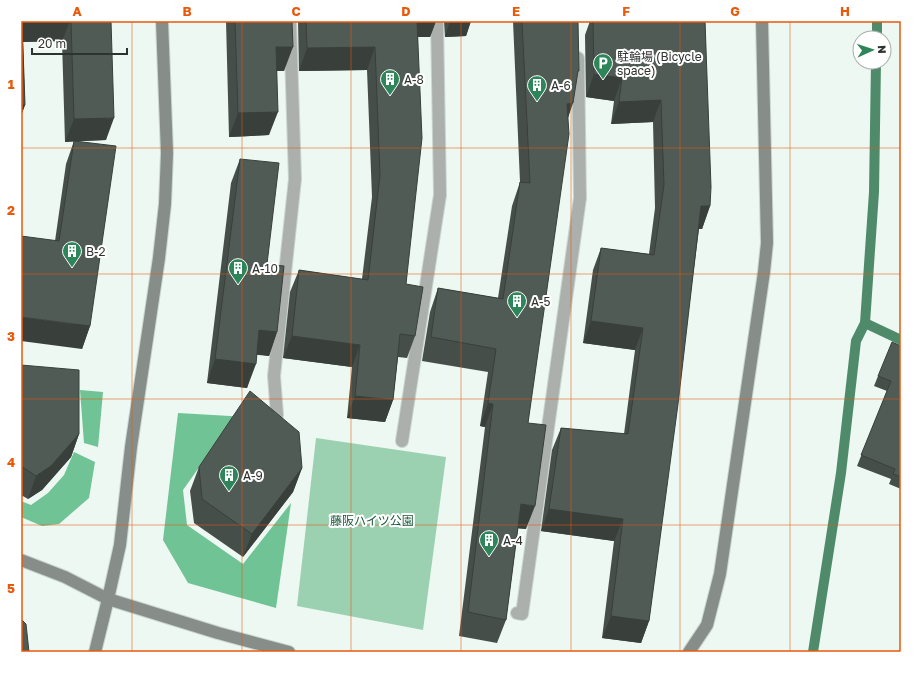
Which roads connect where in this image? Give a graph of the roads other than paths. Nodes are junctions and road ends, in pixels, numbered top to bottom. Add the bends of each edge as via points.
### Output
1 (162, 21) edge
2 (290, 21) edge
3 (437, 21) edge
4 (762, 21) edge
5 (578, 44) edge
6 (277, 415) edge
7 (402, 441) dead end
8 (21, 560) edge
9 (108, 599) junction
10 (517, 613) dead end
11 (95, 652) edge
12 (290, 652) edge
13 (689, 652) edge

1 - 9 street via 167,153 165,204 131,446 120,545
2 - 6 lane via 295,178 274,376
3 - 7 lane via 440,195
4 - 13 street via 766,257 720,574 708,625
5 - 10 lane via 580,198 522,614
8 - 9 street via 65,577
9 - 11 street
9 - 12 street

